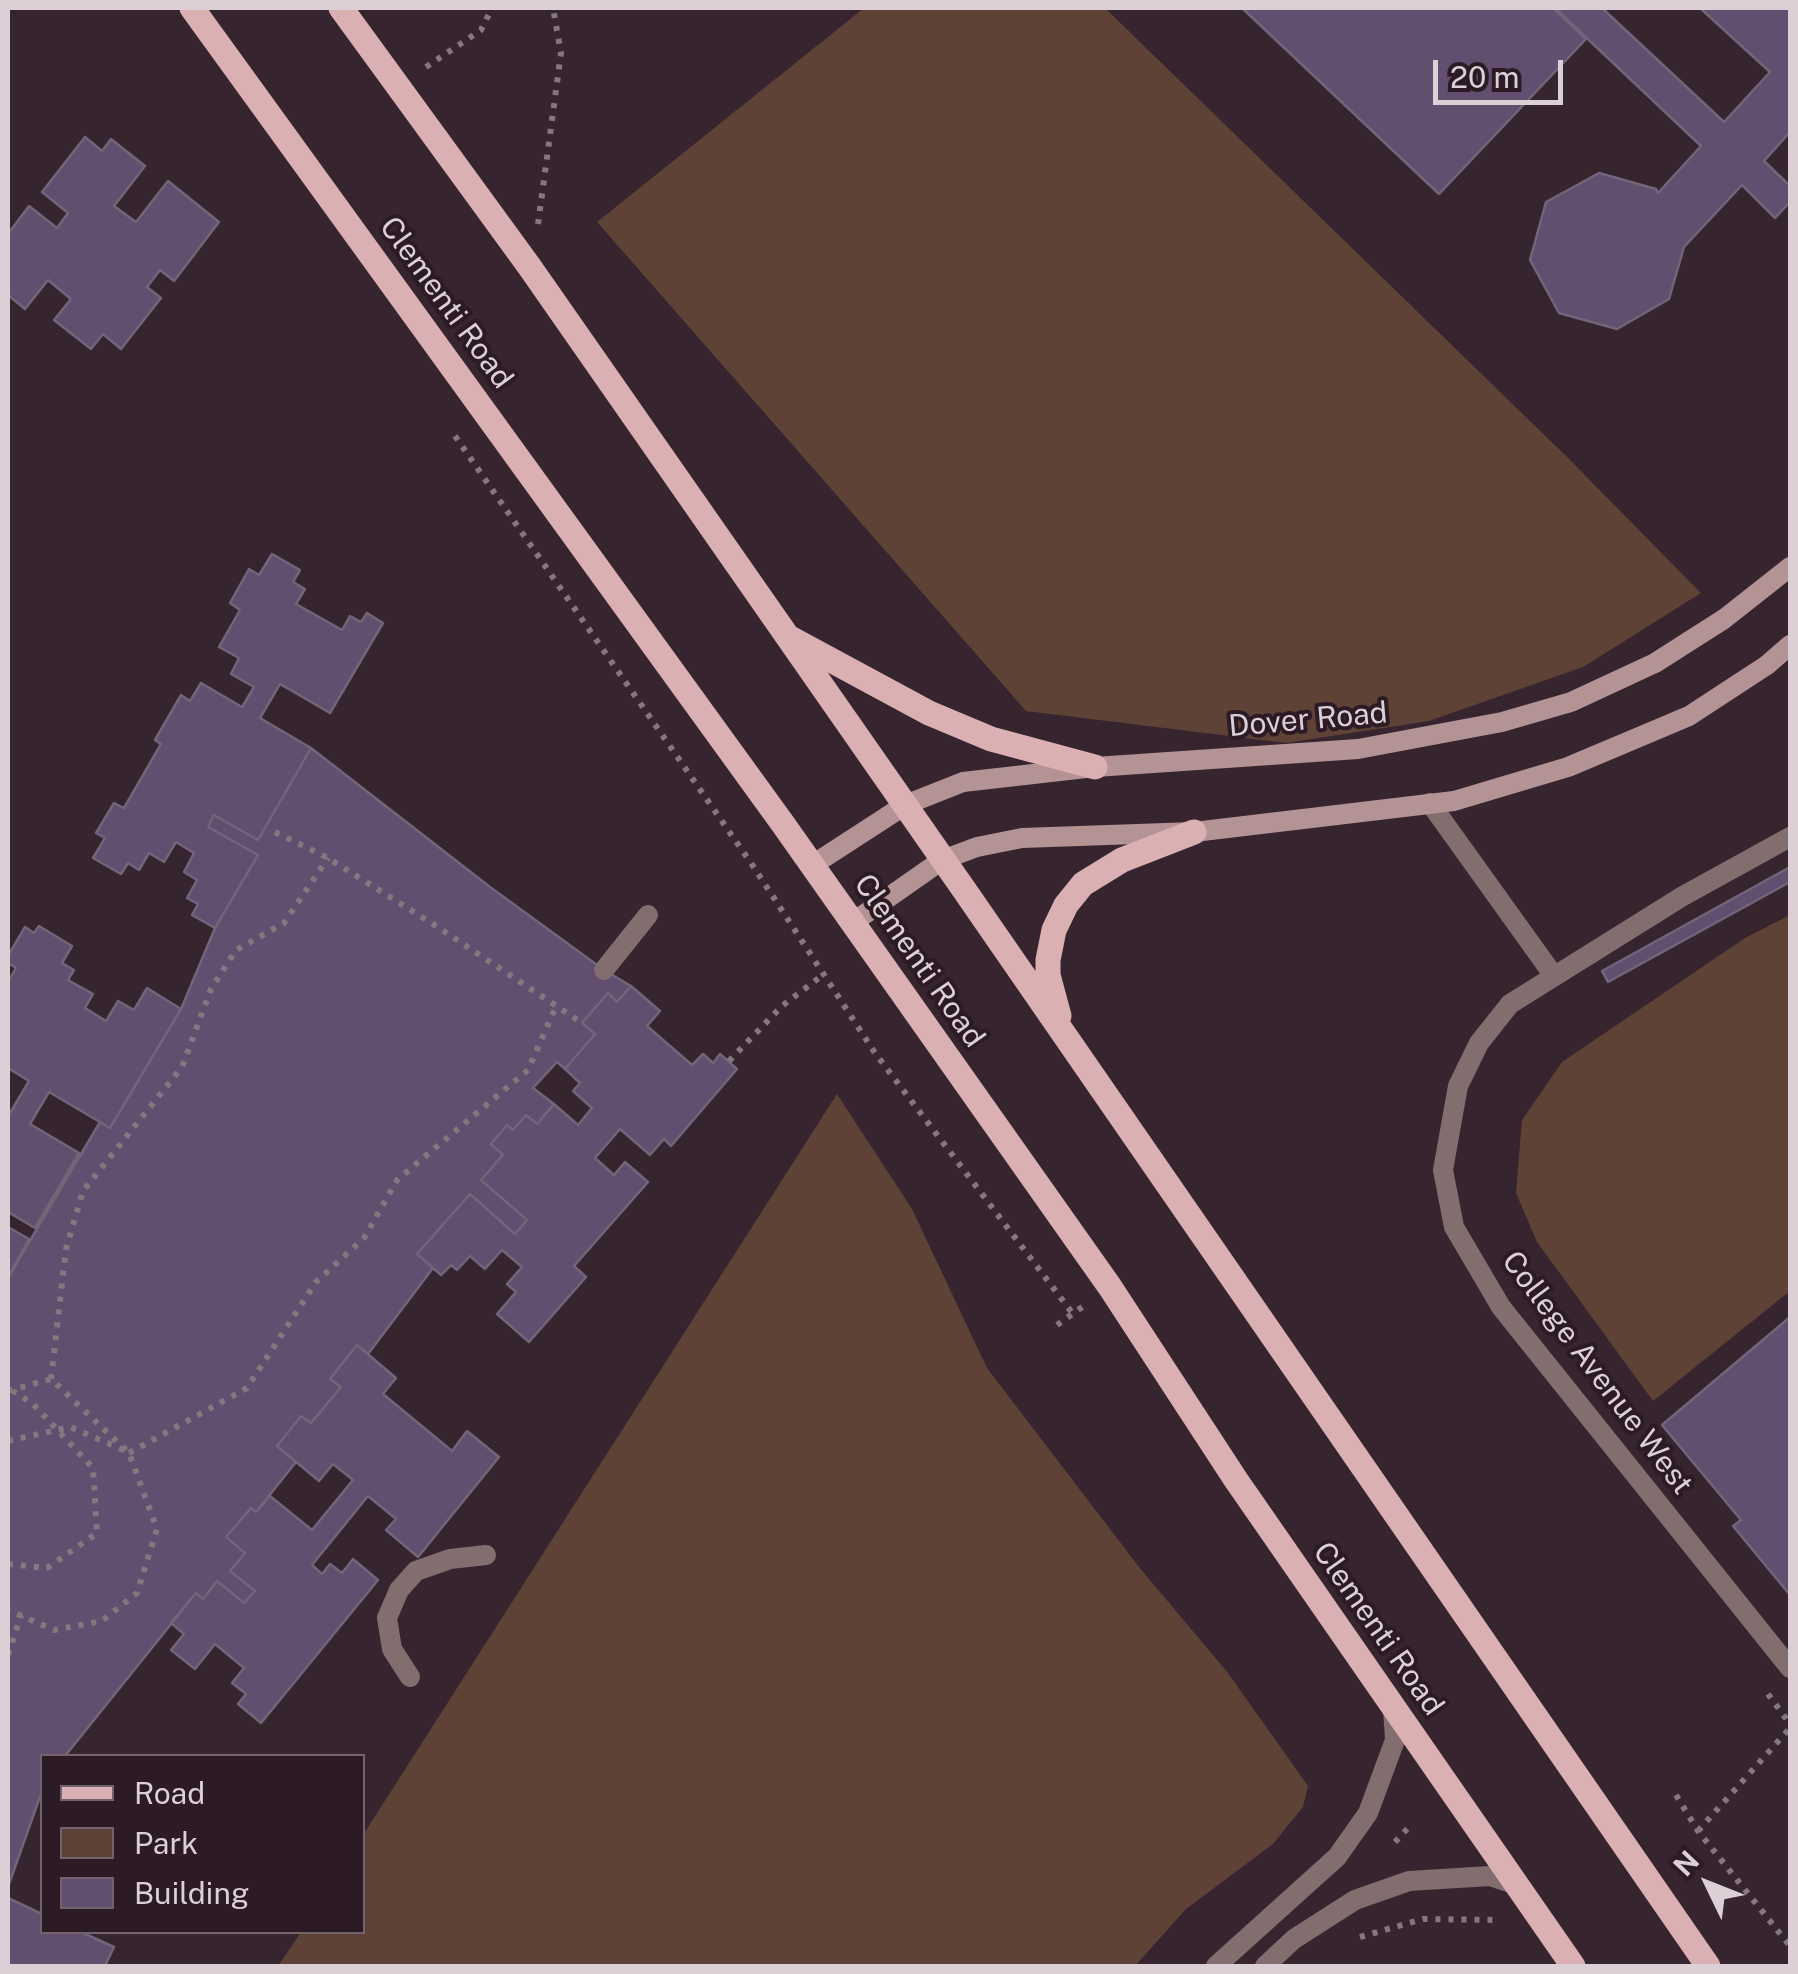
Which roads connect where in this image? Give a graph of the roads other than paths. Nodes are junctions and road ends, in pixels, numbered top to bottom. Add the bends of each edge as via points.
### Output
1 (192, 8) edge
2 (341, 8) edge
3 (1790, 567) edge
4 (786, 636) junction
5 (1790, 645) edge
6 (1095, 766) junction
7 (1430, 802) junction
8 (905, 804) junction
9 (1194, 832) junction
10 (1790, 837) edge
11 (942, 860) junction
12 (811, 866) junction
13 (648, 915) dead end
14 (852, 923) junction
15 (604, 970) dead end
16 (1554, 976) junction
17 (1063, 1033) junction
18 (486, 1555) dead end
19 (1790, 1668) edge
20 (410, 1678) dead end
21 (1393, 1708) junction
22 (1514, 1884) junction
23 (1216, 1966) edge
24 (1265, 1966) edge
25 (1572, 1966) edge
26 (1708, 1966) edge

1 - 12 main road, Clementi Road
2 - 4 main road
3 - 6 street, Dover Road via 1654,663 1571,702 1502,722 1358,749
4 - 6 main road via 930,714 991,739
4 - 8 main road
5 - 7 street via 1688,716 1568,768
6 - 8 street, Dover Road via 976,780
7 - 9 street
7 - 16 street
8 - 11 main road
8 - 12 street, Dover Road
9 - 11 street via 1022,838
9 - 17 main road via 1122,860 1083,884 1066,904 1048,960
10 - 16 street, College Avenue West
11 - 14 street
11 - 17 main road
12 - 14 main road, Clementi Road
13 - 15 street
14 - 21 main road, Clementi Road via 1110,1287
16 - 19 street, College Avenue West via 1510,1004 1478,1042 1458,1086 1442,1170 1454,1227 1501,1307
17 - 26 main road
18 - 20 street via 450,1558 416,1571 399,1590 387,1618 392,1650
21 - 22 main road, Clementi Road
21 - 23 street via 1395,1740 1368,1813 1337,1857
22 - 24 street via 1490,1876 1409,1881 1354,1900
22 - 25 main road, Clementi Road

